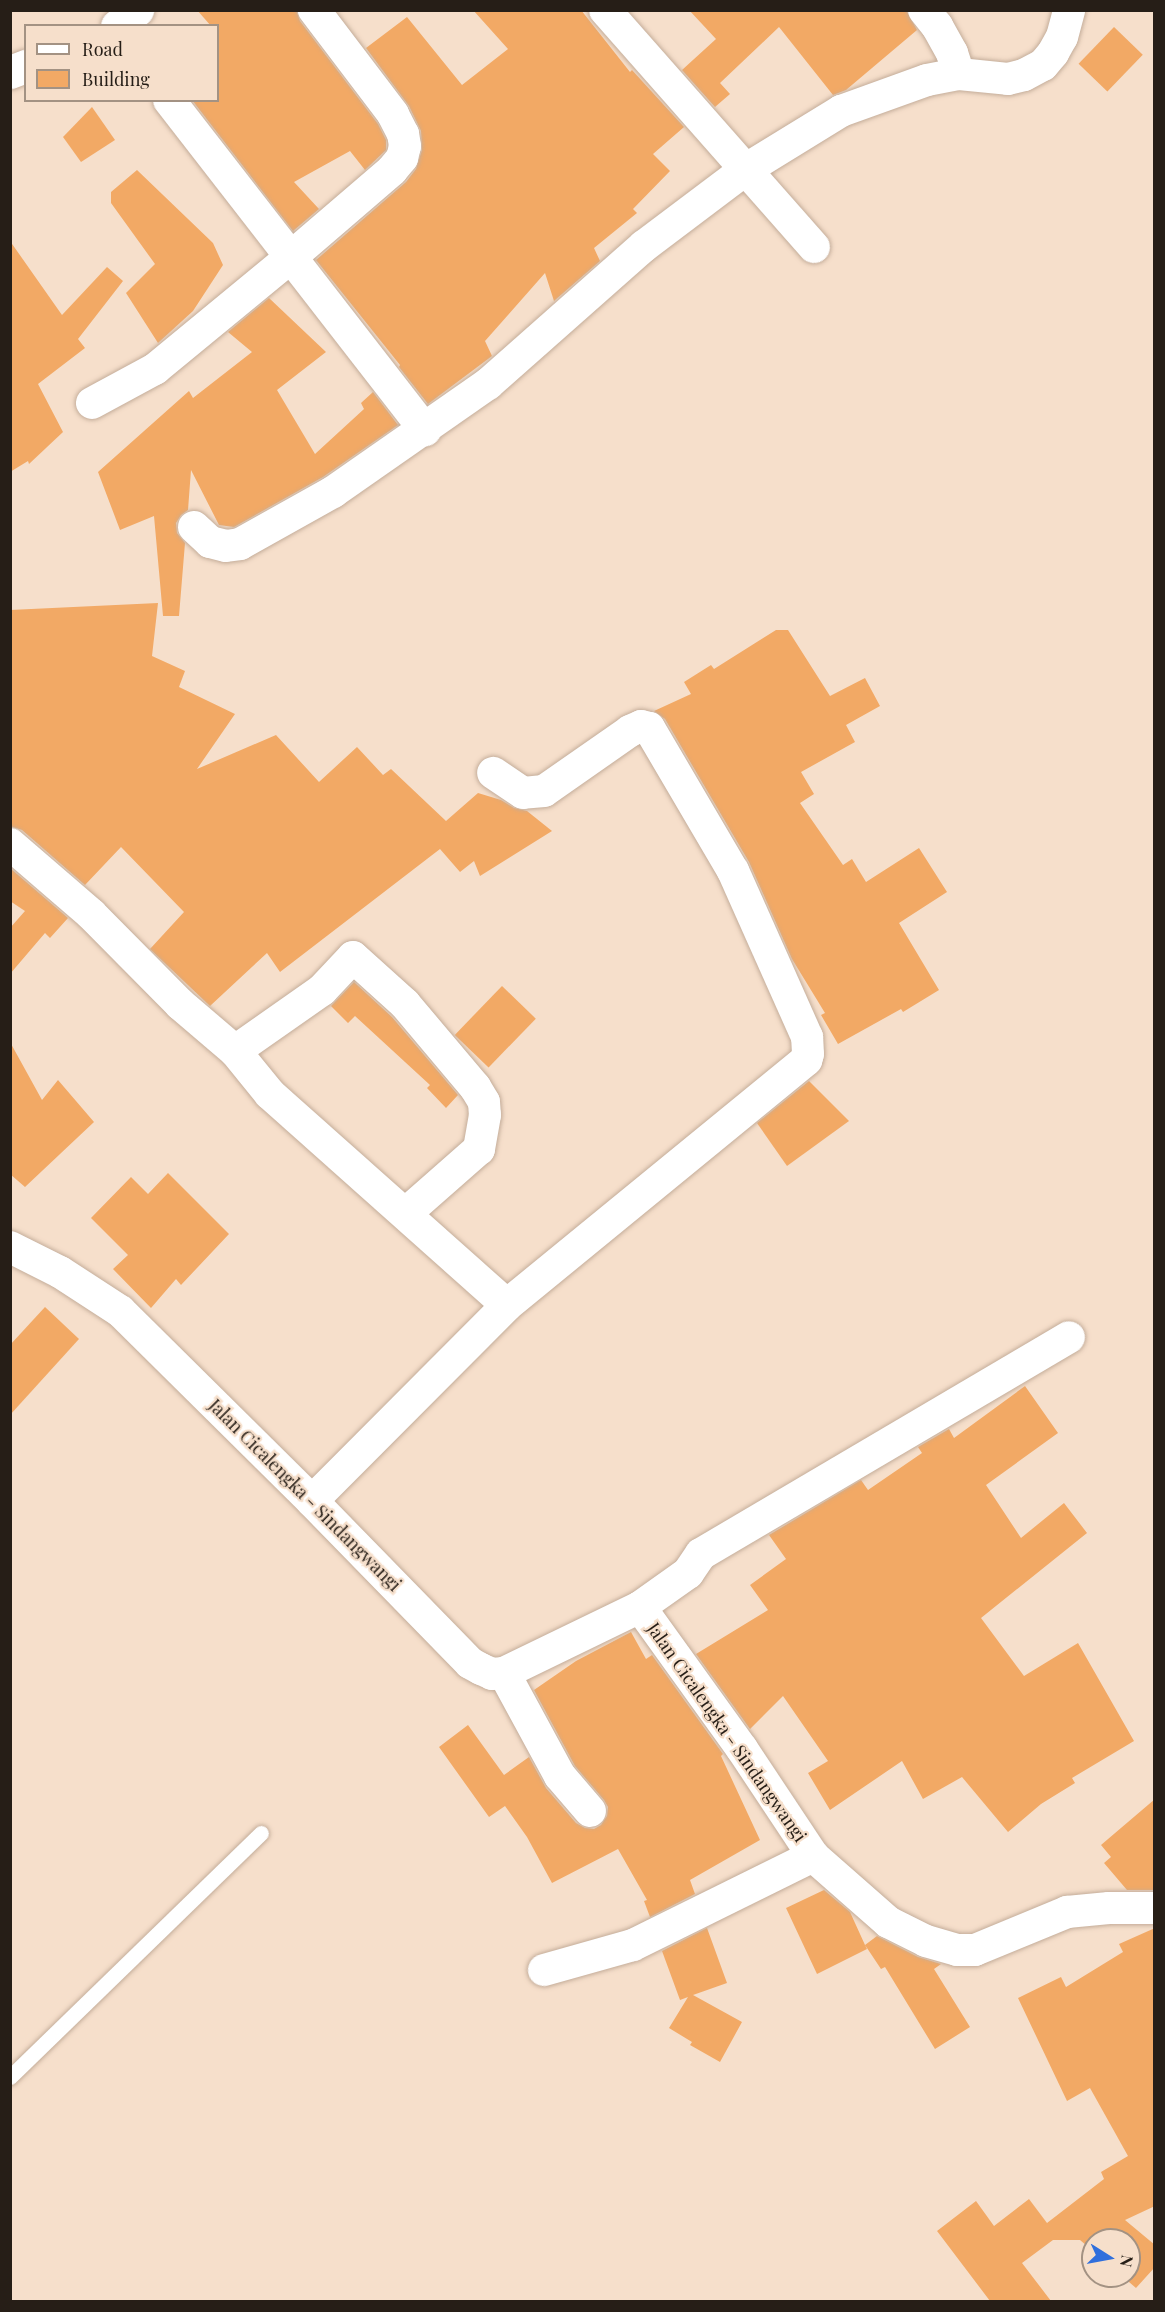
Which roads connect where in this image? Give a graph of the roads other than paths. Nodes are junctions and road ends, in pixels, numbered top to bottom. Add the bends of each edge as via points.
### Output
1 (137, 10) edge
2 (314, 10) edge
3 (605, 10) edge
4 (924, 10) edge
5 (1069, 10) edge
6 (120, 24) edge
7 (959, 74) junction
8 (171, 102) edge
9 (745, 171) junction
10 (814, 247) dead end
11 (291, 257) junction
12 (92, 403) dead end
13 (424, 430) junction
14 (194, 527) dead end
15 (493, 773) dead end
16 (10, 843) edge
17 (235, 1051) junction
18 (405, 1214) junction
19 (10, 1247) edge
20 (507, 1305) junction
21 (1069, 1337) dead end
22 (312, 1501) junction
23 (640, 1606) junction
24 (504, 1673) junction
25 (590, 1811) dead end
26 (261, 1833) dead end
27 (813, 1856) junction
28 (1154, 1907) edge
29 (544, 1970) dead end
30 (10, 2077) edge

1 - 6 main road
2 - 11 street via 393,114 405,146 402,158 392,170
3 - 9 street
4 - 7 street via 952,53
5 - 7 street via 1062,37 1043,65 1008,79
7 - 9 street via 927,80 841,111
8 - 11 street
9 - 10 street
9 - 13 street via 644,246 488,384
11 - 12 street via 155,369
11 - 13 street
13 - 14 street via 333,492 240,544 210,542
15 - 20 street via 523,793 544,791 630,731 641,726 649,728 734,871 809,1048 806,1060
16 - 17 street
17 - 18 street via 270,1094
17 - 18 street via 322,990 353,957 405,1004 475,1087 484,1102 485,1115 479,1149
18 - 20 street
19 - 22 street, Jalan Cicalengka - Sindangwangi via 60,1272 120,1311
20 - 22 street
21 - 23 street via 701,1554 688,1573
22 - 24 street, Jalan Cicalengka - Sindangwangi via 470,1663 492,1674
23 - 24 street, Jalan Cicalengka - Sindangwangi
23 - 27 street, Jalan Cicalengka - Sindangwangi
24 - 25 street via 560,1776
26 - 30 lane
27 - 28 street, Jalan Cicalengka - Sindangwangi via 888,1923 957,1950 975,1950 1068,1911
27 - 29 street via 633,1945

